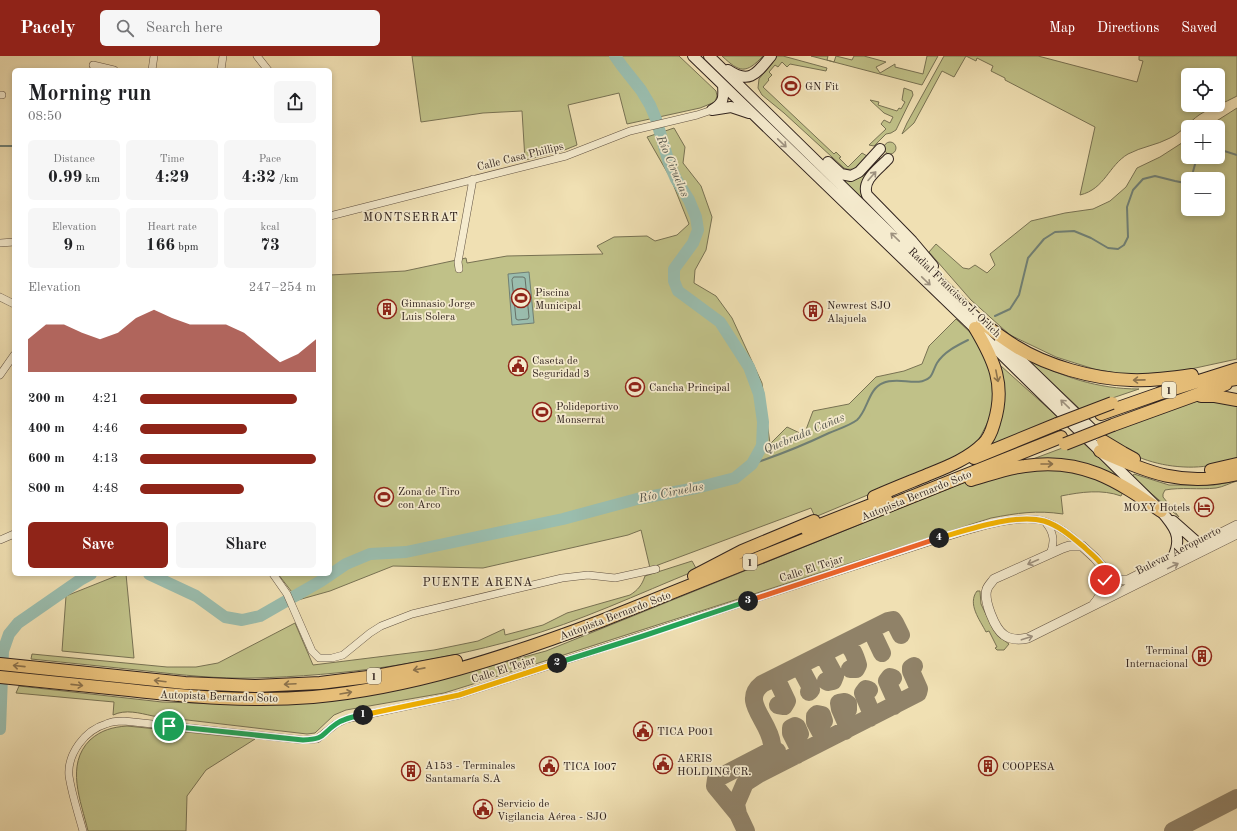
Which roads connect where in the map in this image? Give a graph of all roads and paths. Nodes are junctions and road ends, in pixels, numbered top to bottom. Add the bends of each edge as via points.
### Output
1 (154, 56) edge
2 (223, 56) edge
3 (257, 56) edge
4 (693, 56) edge
5 (709, 56) edge
6 (771, 56) edge
7 (93, 65) dead end
8 (106, 68) edge
9 (152, 68) edge
10 (221, 68) edge
11 (266, 68) edge
12 (723, 85) junction
13 (750, 96) junction
14 (712, 110) junction
15 (754, 116) junction
16 (880, 149) dead end
17 (888, 159) dead end
18 (473, 179) junction
19 (332, 215) edge
20 (0, 242) edge
21 (12, 242) edge
22 (459, 269) dead end
23 (0, 297) edge
24 (12, 303) edge
25 (971, 312) junction
26 (979, 326) junction
27 (12, 358) edge
28 (1237, 368) edge
29 (1192, 375) junction
30 (0, 376) edge
31 (1237, 379) edge
32 (1182, 400) junction
33 (1237, 400) edge
34 (1107, 419) junction
35 (1060, 434) junction
36 (1102, 446) junction
37 (1237, 464) edge
38 (1237, 474) edge
39 (968, 481) junction
40 (866, 511) junction
41 (1161, 511) junction
42 (1044, 521) junction
43 (1237, 525) edge
44 (1237, 534) edge
45 (12, 535) edge
46 (0, 540) edge
47 (1199, 544) junction
48 (1082, 546) junction
49 (1050, 554) junction
50 (1173, 557) junction
51 (656, 569) dead end
52 (1105, 569) junction
53 (274, 576) edge
54 (694, 576) junction
55 (1091, 607) junction
56 (0, 664) edge
57 (0, 677) edge
58 (83, 831) edge

1 - 9 street
2 - 10 street
3 - 11 street
4 - 12 main road, Radial Francisco J. Orlich
5 - 6 main road via 734,73 745,77 757,72
5 - 13 main road, Radial Francisco J. Orlich
7 - 8 street
12 - 14 main road via 722,101
12 - 15 main road, Radial Francisco J. Orlich
13 - 16 main road via 794,129 841,174 856,175
25 -> 13 main road, Radial Francisco J. Orlich
14 - 15 main road via 731,108
14 - 18 street, Calle Casa Phillips via 625,132 566,156
15 -> 26 main road, Radial Francisco J. Orlich
25 -> 17 main road via 912,241 867,195 865,188 868,179
18 - 19 street, Calle Casa Phillips
18 - 22 street via 458,262
20 - 21 street
23 - 24 street
25 - 26 main road, Radial Francisco J. Orlich
29 -> 26 highway via 1118,380 1076,372 1047,362
26 - 36 main road, Radial Francisco J. Orlich
26 -> 54 highway via 992,360 999,389 995,420 985,443 952,464 742,551
27 - 30 street
28 - 29 highway, Autopista Bernardo Soto / 1
28 - 34 highway, Autopista Bernardo Soto / 1 via 1158,394
29 - 35 highway, Autopista Bernardo Soto / 1, bridge via 1112,403
31 - 32 highway, Autopista Bernardo Soto / 1
31 - 34 highway, Autopista Bernardo Soto / 1 via 1200,386
32 - 33 highway via 1208,396
32 - 34 highway, Autopista Bernardo Soto / 1
34 - 35 highway, Autopista Bernardo Soto / 1
35 - 39 highway, Autopista Bernardo Soto / 1
35 - 40 highway, Autopista Bernardo Soto / 1 via 951,475
36 - 37 highway via 1142,462 1192,472 1219,470
36 - 38 highway via 1140,469 1163,475 1201,479
36 - 41 main road, Radial Francisco J. Orlich
39 - 40 highway, 1
39 -> 41 highway via 1023,466 1066,465 1109,478
40 - 54 highway, Autopista Bernardo Soto / 1
57 -> 40 highway, Autopista Bernardo Soto / 1 via 196,697 270,699 335,694 408,682 496,658 601,621
41 - 47 main road
41 - 50 main road, Radial Francisco J. Orlich via 1175,528 1177,535
42 - 48 street, Calle El Tejar via 1065,531
42 - 49 street via 1053,536
42 - 58 street, Calle El Tejar via 1035,519 994,523 935,540 459,695 346,718 317,739 303,740 124,721 106,723 84,738 77,747 70,766 69,776
43 - 47 street, Bulevar Aeropuerto
55 -> 44 street, Bulevar Aeropuerto
45 - 46 street
47 - 50 street, Bulevar Aeropuerto
48 - 49 street, Bulevar Aeropuerto via 1069,546
48 - 52 street, Bulevar Aeropuerto
49 -> 55 street, Bulevar Aeropuerto via 994,579 987,588 987,604 1000,632 1016,640 1028,638
50 - 52 street, Bulevar Aeropuerto via 1128,580 1114,580
51 - 53 street via 615,578 588,575 562,578 412,614 381,626 343,655 332,658 319,658 314,654 287,594
52 - 55 street via 1103,590
54 -> 56 highway, Autopista Bernardo Soto / 1 via 526,641 484,654 376,676 320,683 255,686 185,683

